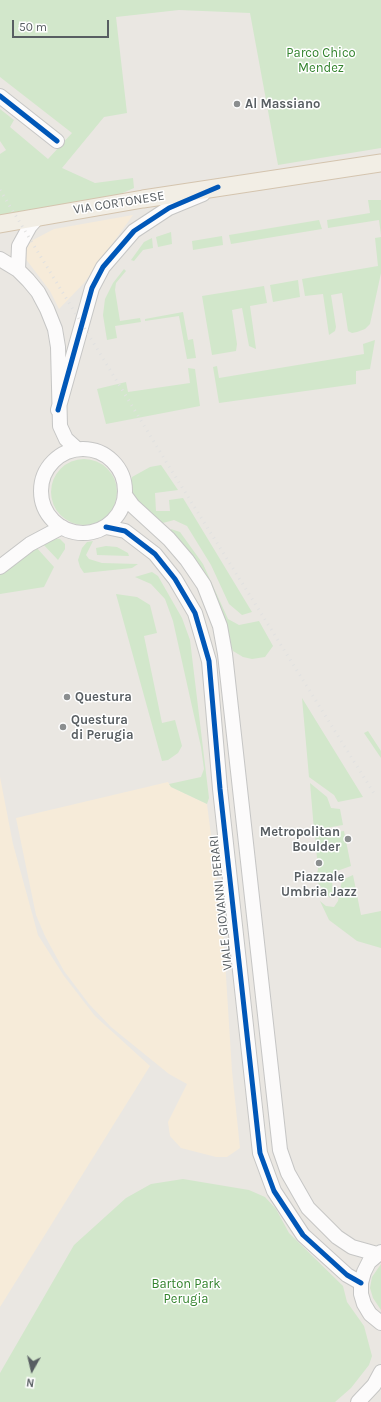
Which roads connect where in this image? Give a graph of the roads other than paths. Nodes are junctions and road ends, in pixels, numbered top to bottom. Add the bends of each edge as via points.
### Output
1 (0, 96) edge
2 (57, 141) dead end
3 (381, 163) edge
4 (218, 188) junction
5 (38, 216) junction
6 (0, 224) edge
7 (0, 259) edge
8 (18, 270) junction
9 (58, 410) junction
10 (77, 449) junction
11 (125, 495) junction
12 (62, 527) junction
13 (106, 527) junction
14 (0, 567) edge
15 (379, 1253) edge
16 (361, 1283) junction
17 (380, 1325) edge
18 (381, 1372) edge
19 (358, 1402) edge

1 - 2 street
3 - 4 main road, VIA CORTONESE
4 - 5 main road, VIA CORTONESE
4 - 9 street via 169,208 134,231 103,267 92,288
5 - 6 main road, VIA CORTONESE
5 - 8 street via 19,246
7 - 8 street
8 - 9 street via 38,292 55,330 58,347
9 - 10 street via 60,426 66,439
10 - 11 street via 94,450 109,458 118,467 123,478
10 - 12 street via 61,455 48,467 42,483 42,500 49,516
11 - 13 street via 116,518
11 - 15 street via 187,560 204,585 220,626 280,1150 288,1173 308,1208 337,1237 352,1247
12 - 13 street via 73,532 85,533
12 - 14 street via 30,544
13 - 16 street, VIALE GIOVANNI PERARI via 125,531 155,554 175,579 195,614 209,661 220,789 260,1153 274,1191 303,1235 347,1275
15 - 16 street via 366,1267
16 - 17 street via 364,1304
18 - 19 street via 374,1385

